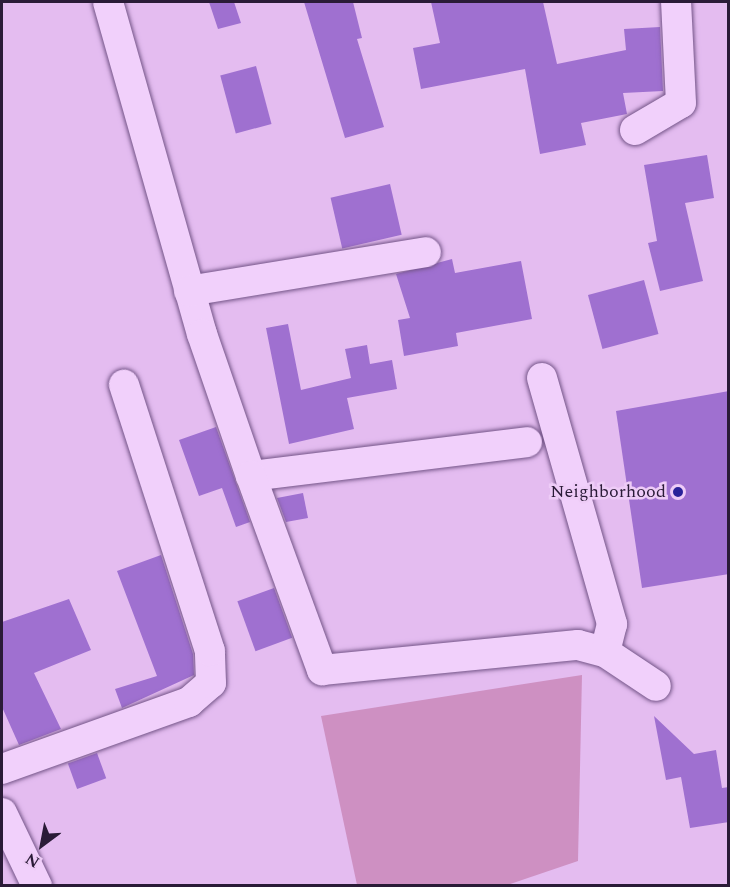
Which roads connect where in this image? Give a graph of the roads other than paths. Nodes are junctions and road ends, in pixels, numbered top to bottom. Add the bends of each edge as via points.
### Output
1 (108, 2) edge
2 (676, 2) edge
3 (635, 130) dead end
4 (426, 252) dead end
5 (189, 291) junction
6 (542, 378) dead end
7 (124, 385) dead end
8 (527, 442) dead end
9 (251, 476) junction
10 (605, 652) junction
11 (656, 686) dead end
12 (2, 769) edge
13 (2, 813) edge
14 (37, 885) edge

1 - 5 street
2 - 3 street via 681,104
4 - 5 street
5 - 9 street
6 - 10 street via 612,624
7 - 12 street via 210,651 211,683 189,702
8 - 9 street
9 - 10 street via 322,670 578,645
10 - 11 street
13 - 14 street

